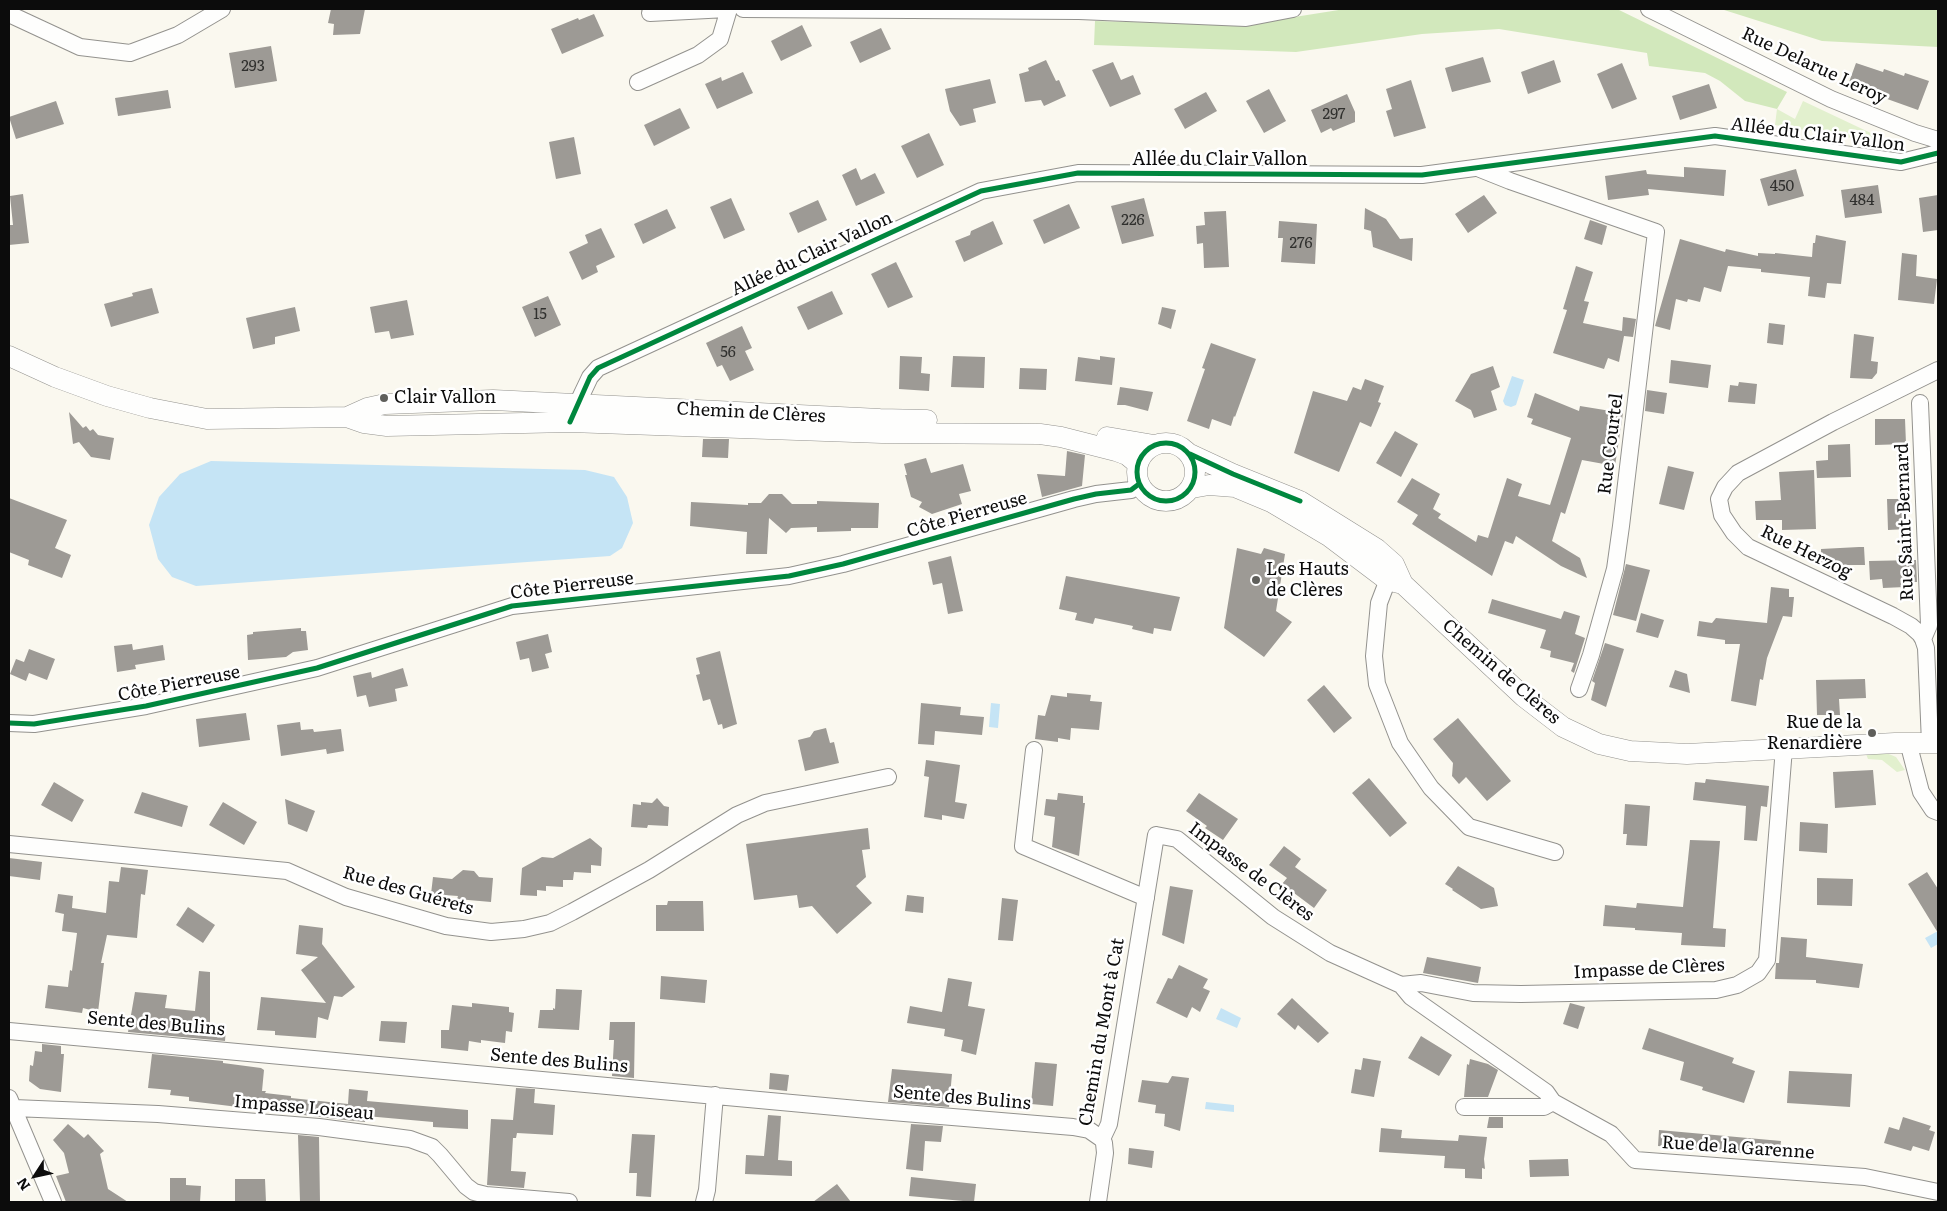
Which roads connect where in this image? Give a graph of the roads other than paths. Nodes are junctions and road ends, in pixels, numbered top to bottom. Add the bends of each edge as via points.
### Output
1 (222, 9) edge
2 (728, 9) edge
3 (743, 9) edge
4 (1294, 9) edge
5 (1648, 9) edge
6 (650, 12) dead end
7 (9, 14) edge
8 (638, 82) dead end
9 (1938, 140) edge
10 (1938, 153) edge
11 (1478, 168) junction
12 (9, 356) edge
13 (1938, 370) edge
14 (1920, 403) dead end
15 (573, 414) junction
16 (1154, 445) junction
17 (1190, 454) junction
18 (1138, 464) junction
19 (1139, 484) junction
20 (1192, 488) junction
21 (1395, 576) junction
22 (1923, 639) junction
23 (1579, 689) dead end
24 (9, 723) edge
25 (1908, 742) junction
26 (1934, 743) edge
27 (1784, 748) junction
28 (1034, 750) dead end
29 (888, 777) dead end
30 (1938, 812) edge
31 (1156, 835) joint
32 (9, 844) edge
33 (1555, 852) dead end
34 (1146, 898) junction
35 (1402, 985) junction
36 (9, 1031) edge
37 (715, 1095) junction
38 (1553, 1102) junction
39 (11, 1103) edge
40 (1464, 1107) dead end
41 (1102, 1139) junction
42 (1938, 1192) edge
43 (53, 1202) edge
44 (568, 1202) edge
45 (704, 1202) edge
46 (1098, 1202) edge

1 - 7 street via 178,35 130,52 80,47
2 - 6 street
2 - 8 street via 720,39 698,55
3 - 4 street via 1079,11 1246,18
5 - 9 street, Rue Delarue Leroy via 1831,99
10 - 11 street, Allée du Clair Vallon via 1901,162 1715,136
11 - 15 street, Allée du Clair Vallon via 1422,175 1078,173 981,191 598,368 590,377
11 - 23 street, Rue Courtel via 1656,232 1615,569
12 - 15 street, Chemin de Clères via 107,396 207,419 348,417 385,404 493,400
13 - 22 street, Rue Herzog via 1738,473 1719,499 1722,515 1748,546 1911,626
14 - 22 street, Rue Saint-Bernard via 1929,625
15 - 16 street, Chemin de Clères via 1040,423
15 - 18 street, Chemin de Clères via 882,433 1040,434 1116,451
16 - 17 street via 1177,444
16 - 18 street
17 - 20 street via 1196,471
17 - 21 street, Chemin de Clères via 1300,501 1377,549
18 - 19 street
19 - 20 street via 1145,493 1164,502 1175,501
19 - 24 street, Côte Pierreuse via 1131,490 1074,499 789,576 512,606 317,668 146,706 34,724
20 - 21 street, Chemin de Clères via 1235,486 1271,502
21 - 27 street, Chemin de Clères via 1524,697 1563,727 1599,744 1630,751 1686,754
21 - 33 street via 1378,603 1374,656 1377,684 1400,743 1430,788 1469,827
22 - 26 street
25 - 26 street, Chemin de Clères
25 - 27 street, Chemin de Clères
25 - 30 street via 1921,792 1933,810
27 - 35 street, Impasse de Clères via 1767,960 1758,973 1737,985 1716,990 1521,994 1473,993 1421,983
28 - 34 street via 1023,846
29 - 32 street, Rue des Guérets via 765,802 550,923 491,932 446,926 355,899 287,871
31 - 34 street, Chemin du Mont à Cat
31 - 35 street, Impasse de Clères via 1177,839 1273,917 1330,953
34 - 41 street, Chemin du Mont à Cat via 1109,1124
35 - 38 street, Impasse de Clères via 1410,997 1546,1092
36 - 37 street, Sente des Bulins
37 - 41 street, Sente des Bulins via 1073,1127 1093,1132
37 - 45 street
38 - 40 street via 1544,1106
38 - 42 street, Rue de la Garenne via 1611,1134 1635,1160 1865,1178
39 - 43 street
39 - 44 street, Impasse Loiseau via 319,1127 410,1139 432,1147 474,1192
41 - 46 street, Chemin du Mont à Cat via 1105,1153

